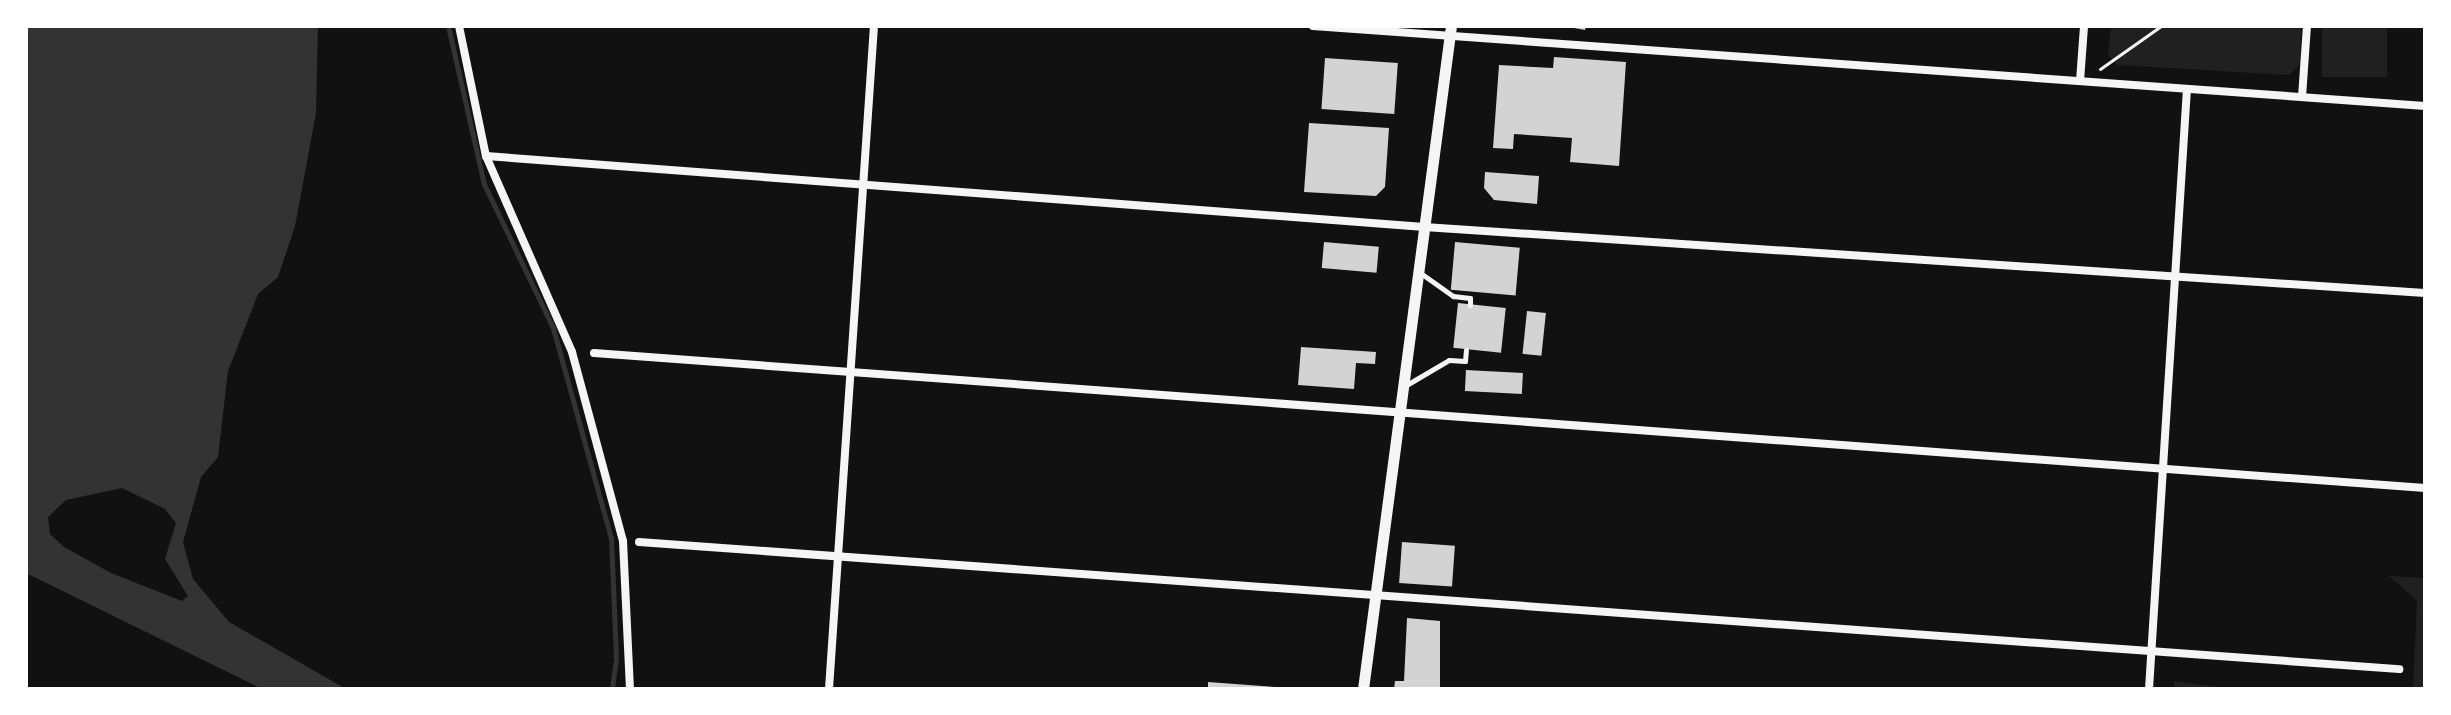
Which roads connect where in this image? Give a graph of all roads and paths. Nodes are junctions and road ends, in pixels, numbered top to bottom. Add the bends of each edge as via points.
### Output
1 (459, 26) edge
2 (874, 26) edge
3 (1313, 26) edge
4 (2084, 26) edge
5 (2161, 26) edge
6 (2307, 26) edge
7 (1451, 31) edge
8 (2080, 81) junction
9 (2187, 89) junction
10 (2302, 97) junction
11 (2425, 106) edge
12 (486, 156) junction
13 (863, 185) junction
14 (1424, 227) junction
15 (1418, 271) junction
16 (2175, 277) junction
17 (2425, 293) edge
18 (1470, 305) dead end
19 (1466, 350) dead end
20 (594, 353) dead end
21 (851, 372) junction
22 (1402, 387) junction
23 (1399, 412) junction
24 (2163, 468) junction
25 (2425, 488) edge
26 (639, 542) dead end
27 (838, 557) junction
28 (1376, 599) junction
29 (2151, 652) junction
30 (2399, 669) dead end
31 (630, 689) edge
32 (829, 689) edge
33 (1363, 689) edge
34 (2149, 689) edge

1 - 12 street
2 - 13 street
3 - 7 street
4 - 8 street
5 - 8 path
6 - 10 street
7 - 8 street
7 - 14 street
8 - 9 street
9 - 10 street
9 - 16 street
10 - 11 street
12 - 13 street
12 - 31 street via 572,352 623,541
13 - 14 street
13 - 21 street
14 - 15 street
14 - 16 street
15 - 18 lane via 1453,296 1470,298
15 - 22 street
16 - 17 street
16 - 24 street
19 - 22 lane via 1465,361 1449,360
20 - 21 street
21 - 23 street
21 - 27 street
22 - 23 street
23 - 24 street
23 - 28 street
24 - 25 street
24 - 29 street
26 - 27 street
27 - 28 street
27 - 32 street
28 - 29 street
28 - 33 street
29 - 30 street
29 - 34 street

